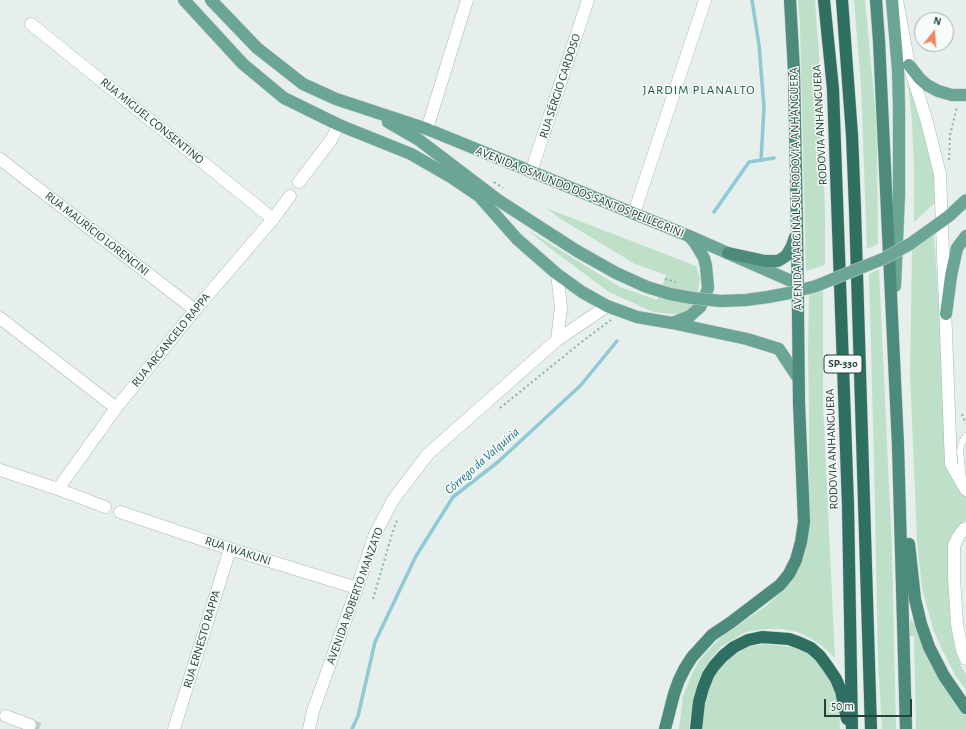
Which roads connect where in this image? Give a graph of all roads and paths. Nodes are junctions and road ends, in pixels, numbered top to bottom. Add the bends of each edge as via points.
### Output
1 (184, 0) edge
2 (211, 0) edge
3 (468, 0) edge
4 (588, 0) edge
5 (705, 0) edge
6 (790, 0) edge
7 (824, 0) edge
8 (842, 0) edge
9 (876, 0) edge
10 (892, 0) edge
11 (897, 0) edge
12 (31, 24) dead end
13 (909, 65) junction
14 (963, 95) edge
15 (359, 106) junction
16 (339, 125) junction
17 (427, 129) junction
18 (0, 159) edge
19 (950, 165) dead end
20 (531, 172) junction
21 (451, 177) junction
22 (299, 182) dead end
23 (494, 182) dead end
24 (507, 191) dead end
25 (290, 196) dead end
26 (498, 200) junction
27 (966, 200) edge
28 (634, 213) junction
29 (273, 219) junction
30 (797, 226) junction
31 (689, 236) junction
32 (966, 236) edge
33 (728, 253) junction
34 (557, 274) junction
35 (664, 279) dead end
36 (679, 283) dead end
37 (798, 284) junction
38 (607, 306) junction
39 (195, 310) junction
40 (624, 312) junction
41 (946, 314) junction
42 (0, 318) edge
43 (672, 323) junction
44 (893, 339) junction
45 (557, 340) junction
46 (798, 378) junction
47 (116, 408) junction
48 (497, 410) dead end
49 (966, 436) edge
50 (898, 445) junction
51 (0, 470) edge
52 (965, 488) edge
53 (58, 489) junction
54 (105, 507) dead end
55 (120, 512) dead end
56 (400, 513) dead end
57 (966, 528) edge
58 (230, 549) junction
59 (357, 588) junction
60 (373, 599) dead end
61 (966, 659) edge
62 (674, 694) junction
63 (966, 708) edge
64 (3, 715) edge
65 (30, 725) dead end
66 (13, 729) edge
67 (174, 729) edge
68 (309, 729) edge
69 (665, 729) edge
70 (674, 729) edge
71 (696, 729) edge
72 (848, 729) edge
73 (852, 729) edge
74 (871, 729) edge
75 (906, 729) edge

1 - 16 main road via 243,64 284,98
2 - 15 main road, AVENIDA OSMUNDO DOS SANTOS PELLEGRINI via 257,48 303,84
3 - 17 street
4 - 20 street, RUA SÉRGIO CARDOSO
5 - 28 street
6 - 30 highway, AVENIDA MARGINAL SUL RODOVIA ANHANGUERA
7 - 73 highway, RODOVIA ANHANGUERA / SP-330 via 834,97 848,505
8 - 74 highway, SP-330 via 852,128
9 - 44 highway
10 - 44 main road via 900,105
11 - 13 street
12 - 29 street, RUA MIGUEL CONSENTINO
13 - 14 main road via 927,85 952,95
13 - 41 street via 940,174
14 - 19 path via 950,135
15 - 17 main road, AVENIDA OSMUNDO DOS SANTOS PELLEGRINI
15 - 26 main road, AVENIDA OSMUNDO DOS SANTOS PELLEGRINI via 419,140
16 - 21 main road via 411,154
16 - 22 street via 331,140
17 - 20 main road, AVENIDA OSMUNDO DOS SANTOS PELLEGRINI
18 - 39 street, RUA MAURÍCIO LORENCINI
20 - 28 main road, AVENIDA OSMUNDO DOS SANTOS PELLEGRINI
21 - 26 main road
21 - 34 main road via 479,196 517,239
23 - 24 path, bridge
25 - 29 street, RUA ARCANGELO RAPPA
26 - 27 main road, bridge via 616,273 670,294 721,301 746,300 803,290 885,258 910,244 949,216
28 - 31 main road, AVENIDA OSMUNDO DOS SANTOS PELLEGRINI
29 - 39 street, RUA ARCANGELO RAPPA
30 - 33 highway via 792,246 786,256 778,261 765,261
30 - 37 highway, AVENIDA MARGINAL SUL RODOVIA ANHANGUERA
31 - 33 main road, AVENIDA OSMUNDO DOS SANTOS PELLEGRINI
31 - 43 main road via 704,258 708,288 700,307 690,316
32 - 41 main road via 957,248
33 - 37 main road, AVENIDA OSMUNDO DOS SANTOS PELLEGRINI
34 - 38 main road
34 - 45 street via 562,307
35 - 36 path, bridge
37 - 46 highway, AVENIDA MARGINAL SUL RODOVIA ANHANGUERA
38 - 40 main road
38 - 45 street, AVENIDA ROBERTO MANZATO
39 - 47 street, RUA ARCANGELO RAPPA
40 - 43 main road
40 - 48 path via 584,340
41 - 52 street via 951,464
42 - 47 street
43 - 46 main road via 747,339 779,349
44 - 50 highway
45 - 59 street, AVENIDA ROBERTO MANZATO via 428,454 393,500 375,534
46 - 62 highway, AVENIDA MARGINAL SUL RODOVIA ANHANGUERA via 804,522 796,560 780,585 712,635 692,657
47 - 53 street, RUA ARCANGELO RAPPA
49 - 52 lane via 960,451
50 - 63 highway via 915,599 921,624 944,676
50 - 75 highway
51 - 53 street
53 - 54 street
55 - 58 street, RUA IWAKUNI
56 - 60 path
57 - 61 street via 954,546 957,624
58 - 59 street, RUA IWAKUNI
58 - 67 street, RUA ERNESTO RAPPA
59 - 68 street, AVENIDA ROBERTO MANZATO
62 - 69 highway
62 - 70 highway
64 - 65 street
64 - 66 street
71 - 72 highway via 699,702 714,666 734,647 762,637 789,639 811,648 820,656 841,691

